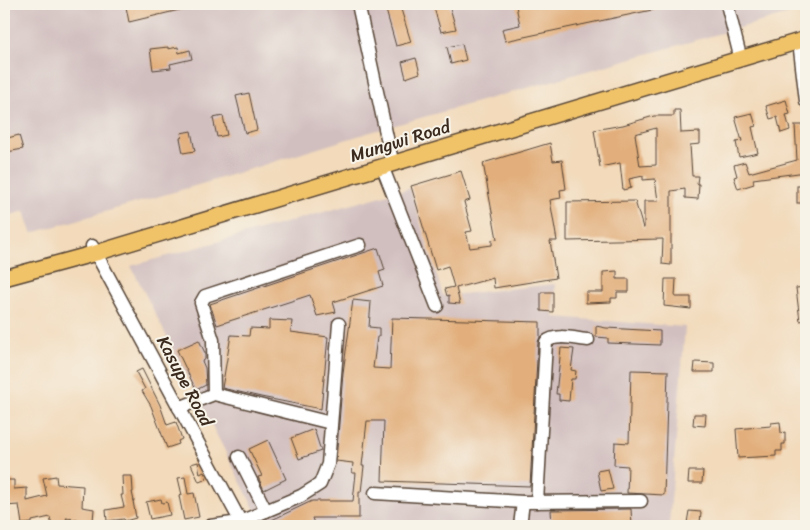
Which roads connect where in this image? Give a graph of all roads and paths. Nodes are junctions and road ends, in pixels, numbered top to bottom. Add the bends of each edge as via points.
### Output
1 (358, 4) edge
2 (727, 4) edge
3 (804, 37) edge
4 (739, 52) junction
5 (806, 101) edge
6 (387, 161) junction
7 (360, 245) dead end
8 (94, 249) junction
9 (4, 270) edge
10 (4, 278) edge
11 (437, 306) dead end
12 (339, 324) dead end
13 (588, 340) dead end
14 (214, 394) junction
15 (179, 408) junction
16 (331, 423) junction
17 (239, 457) dead end
18 (375, 493) dead end
19 (523, 502) junction
20 (537, 502) junction
21 (641, 502) dead end
22 (266, 511) junction
23 (242, 524) edge
24 (210, 526) edge
25 (520, 526) edge

1 - 6 street
2 - 4 street
3 - 4 main road, Mungwi Road
3 - 5 street
3 - 6 main road, Mungwi Road
4 - 6 main road, Mungwi Road
6 - 8 main road, Mungwi Road
6 - 11 street
7 - 14 street via 205,296 201,303 213,340
8 - 9 main road, Mungwi Road
8 - 10 main road, Mungwi Road
8 - 15 street, Kasupe Road
12 - 16 street
13 - 20 street via 556,337 546,342
14 - 15 street
14 - 16 street
15 - 23 street, Kasupe Road
16 - 22 street via 328,464 320,484
17 - 22 street
18 - 19 street
19 - 20 street
19 - 25 street
20 - 21 street
22 - 23 street
23 - 24 street

